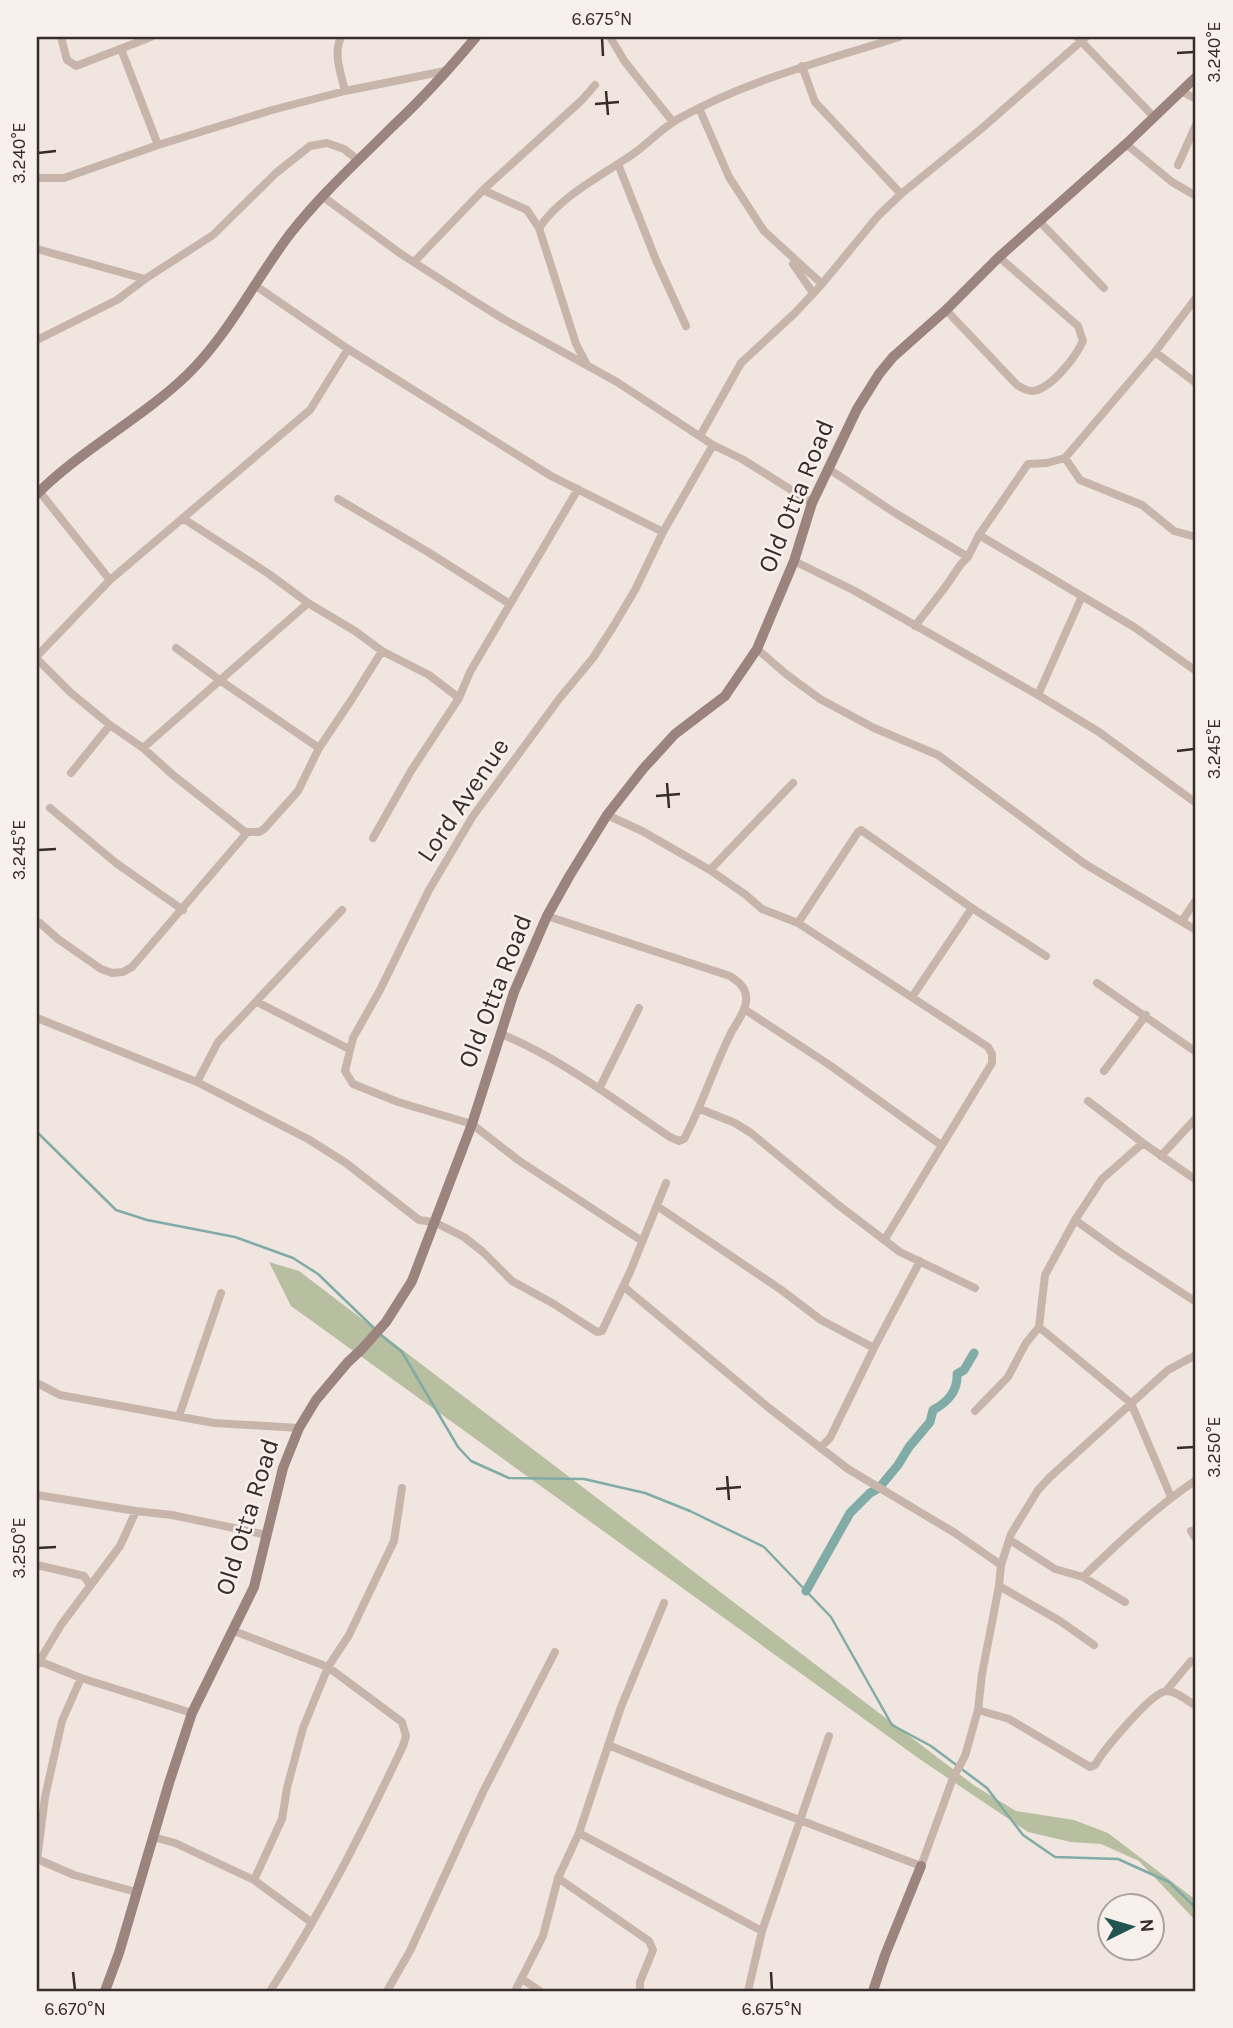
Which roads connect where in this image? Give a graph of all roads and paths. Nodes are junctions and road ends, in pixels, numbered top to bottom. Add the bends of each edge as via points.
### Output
1 (61, 37) edge
2 (151, 37) edge
3 (341, 37) edge
4 (477, 37) edge
5 (610, 37) edge
6 (899, 37) edge
7 (1081, 38) edge
8 (121, 49) junction
9 (802, 66) junction
10 (445, 71) junction
11 (1196, 77) edge
12 (595, 85) dead end
13 (345, 91) junction
14 (1181, 91) junction
15 (1196, 99) edge
16 (699, 108) junction
17 (1154, 117) junction
18 (673, 121) junction
19 (1196, 125) edge
20 (1126, 144) junction
21 (159, 145) junction
22 (358, 160) junction
23 (618, 164) junction
24 (1178, 165) dead end
25 (37, 178) edge
26 (483, 190) junction
27 (901, 194) junction
28 (322, 196) junction
29 (1196, 196) edge
30 (527, 210) junction
31 (548, 215) junction
32 (1039, 221) junction
33 (539, 228) junction
34 (37, 249) edge
35 (786, 253) junction
36 (999, 257) junction
37 (414, 262) junction
38 (145, 279) junction
39 (822, 284) junction
40 (256, 286) junction
41 (1104, 288) dead end
42 (813, 293) junction
43 (1196, 298) edge
44 (946, 310) junction
45 (686, 326) dead end
46 (37, 340) edge
47 (348, 349) junction
48 (1155, 352) junction
49 (587, 365) junction
50 (1196, 383) edge
51 (700, 436) junction
52 (713, 445) junction
53 (1065, 458) junction
54 (829, 469) junction
55 (578, 489) junction
56 (38, 492) edge
57 (338, 499) dead end
58 (812, 503) junction
59 (184, 519) junction
60 (663, 532) junction
61 (979, 535) junction
62 (1196, 537) edge
63 (968, 557) junction
64 (794, 561) junction
65 (110, 580) junction
66 (1082, 596) junction
67 (308, 603) junction
68 (510, 604) junction
69 (915, 626) junction
70 (176, 648) dead end
71 (757, 649) junction
72 (382, 651) junction
73 (37, 657) edge
74 (1196, 671) edge
75 (221, 681) junction
76 (1038, 695) junction
77 (459, 698) junction
78 (110, 725) junction
79 (143, 748) junction
80 (318, 748) junction
81 (71, 773) dead end
82 (793, 782) dead end
83 (1196, 803) edge
84 (50, 808) dead end
85 (607, 815) junction
86 (245, 832) junction
87 (373, 838) dead end
88 (710, 870) junction
89 (1196, 900) edge
90 (972, 908) junction
91 (183, 910) junction
92 (342, 910) dead end
93 (547, 916) junction
94 (1182, 921) junction
95 (40, 923) dead end
96 (798, 923) junction
97 (1196, 930) edge
98 (1046, 956) dead end
99 (1097, 983) dead end
100 (912, 997) junction
101 (257, 1002) junction
102 (639, 1008) dead end
103 (744, 1009) junction
104 (1146, 1015) junction
105 (37, 1018) edge
106 (501, 1034) junction
107 (349, 1049) junction
108 (1196, 1052) edge
109 (1104, 1071) dead end
110 (197, 1082) junction
111 (599, 1089) junction
112 (1088, 1101) dead end
113 (700, 1110) junction
114 (1196, 1118) edge
115 (472, 1124) junction
116 (1143, 1143) junction
117 (941, 1145) junction
118 (1161, 1156) junction
119 (1196, 1180) edge
120 (666, 1183) dead end
121 (657, 1206) junction
122 (1075, 1220) junction
123 (434, 1222) junction
124 (885, 1240) junction
125 (642, 1241) junction
126 (920, 1261) junction
127 (623, 1286) junction
128 (975, 1287) dead end
129 (222, 1293) dead end
130 (1196, 1302) edge
131 (1039, 1327) junction
132 (874, 1348) junction
133 (1196, 1355) edge
134 (37, 1383) edge
135 (1131, 1403) junction
136 (975, 1411) dead end
137 (179, 1416) junction
138 (299, 1428) junction
139 (820, 1448) junction
140 (1196, 1480) edge
141 (402, 1488) dead end
142 (37, 1495) edge
143 (1171, 1497) junction
144 (136, 1511) junction
145 (267, 1535) junction
146 (1010, 1540) junction
147 (37, 1565) edge
148 (1001, 1565) junction
149 (1083, 1577) junction
150 (90, 1585) junction
151 (999, 1586) junction
152 (1125, 1602) dead end
153 (664, 1603) dead end
154 (234, 1631) junction
155 (1094, 1645) dead end
156 (555, 1652) dead end
157 (1191, 1661) dead end
158 (38, 1663) edge
159 (328, 1667) junction
160 (81, 1678) junction
161 (1166, 1691) junction
162 (1196, 1706) edge
163 (978, 1710) junction
164 (192, 1713) junction
165 (829, 1737) dead end
166 (608, 1745) junction
167 (800, 1821) junction
168 (579, 1833) junction
169 (153, 1837) junction
170 (37, 1859) edge
171 (921, 1866) junction
172 (558, 1878) junction
173 (254, 1880) junction
174 (136, 1892) junction
175 (311, 1922) junction
176 (762, 1931) junction
177 (522, 1979) junction
178 (105, 1991) edge
179 (270, 1991) edge
180 (387, 1991) edge
181 (515, 1991) edge
182 (540, 1991) edge
183 (640, 1991) edge
184 (748, 1991) edge
185 (873, 1991) edge

1 - 8 street via 67,60 76,66
2 - 8 street
3 - 13 street via 338,63
4 - 10 street
5 - 18 street
6 - 9 street
7 - 17 street
7 - 27 street
8 - 21 street
9 - 16 street
9 - 27 street via 816,102
10 - 13 street
10 - 22 street
11 - 14 street, Old Otta Road
12 - 26 street
13 - 21 street
14 - 15 street
14 - 17 street, Old Otta Road
16 - 18 street
16 - 35 street via 729,177 764,231
17 - 20 street, Old Otta Road
18 - 23 street
19 - 24 street
20 - 29 street
20 - 32 street, Old Otta Road
21 - 25 street via 64,178
22 - 28 street
22 - 38 street via 327,143 310,146 213,235
23 - 31 street
23 - 45 street
26 - 30 street
26 - 37 street
27 - 39 street
28 - 37 street
28 - 40 street via 289,235
30 - 31 street
30 - 33 street
31 - 33 street
32 - 36 street, Old Otta Road
32 - 41 street
33 - 49 street
34 - 38 street
35 - 39 street
35 - 42 street
36 - 44 street, Old Otta Road
36 - 44 street via 1077,326 1083,341 1080,349 1050,384 1028,391 1017,385
37 - 49 street
38 - 46 street via 117,300
39 - 42 street
40 - 47 street
40 - 56 street via 186,376
42 - 51 street via 741,363
43 - 48 street
44 - 54 street, Old Otta Road via 879,374
47 - 55 street
47 - 59 street via 310,410
48 - 50 street
48 - 53 street
49 - 51 street
51 - 52 street
52 - 58 street
52 - 60 street, Lord Avenue
53 - 61 street via 1028,464
53 - 62 street via 1080,480 1142,505 1174,531
54 - 58 street, Old Otta Road
54 - 63 street
55 - 60 street
55 - 68 street
56 - 65 street
57 - 68 street
58 - 64 street, Old Otta Road
59 - 65 street
59 - 67 street
60 - 107 street, Lord Avenue via 635,590 593,658 473,816 429,891
61 - 63 street
61 - 66 street
63 - 69 street
64 - 69 street
64 - 71 street, Old Otta Road
65 - 73 street
66 - 74 street
66 - 76 street
67 - 72 street
67 - 75 street
68 - 77 street
69 - 76 street
70 - 75 street
71 - 85 street, Old Otta Road via 725,696 675,734
71 - 94 street via 820,699 938,755 1085,863
72 - 77 street via 429,675
72 - 80 street
73 - 78 street
75 - 79 street
75 - 80 street
76 - 83 street via 1099,732
77 - 87 street
78 - 79 street
78 - 81 street
79 - 86 street
80 - 86 street via 298,791 264,829
82 - 88 street
84 - 91 street
85 - 88 street
85 - 93 street, Old Otta Road
86 - 91 street
88 - 96 street via 762,909
89 - 94 street
90 - 96 street via 860,830
90 - 98 street
90 - 100 street
91 - 95 street via 132,967 112,973
92 - 101 street
93 - 103 street via 730,976 747,996
93 - 106 street, Old Otta Road
94 - 97 street
96 - 100 street
99 - 104 street
100 - 117 street via 992,1054 992,1063
101 - 107 street
101 - 110 street via 218,1042
102 - 111 street
103 - 113 street via 722,1050
103 - 117 street
104 - 108 street
104 - 109 street
105 - 110 street
106 - 111 street via 535,1049
106 - 115 street, Old Otta Road
107 - 115 street, Lord Avenue via 345,1071 353,1084
110 - 123 street via 308,1139 419,1220
111 - 113 street via 679,1141
112 - 116 street
113 - 124 street via 751,1133
114 - 118 street
115 - 123 street, Old Otta Road
115 - 125 street via 518,1160
116 - 118 street
116 - 122 street via 1102,1179
117 - 124 street
118 - 119 street
120 - 121 street
121 - 125 street
121 - 132 street via 821,1320
122 - 130 street
122 - 131 street via 1045,1275
123 - 127 street via 464,1237 512,1281 597,1332 602,1331
123 - 138 street, Old Otta Road via 411,1281 393,1311 316,1400
124 - 126 street
125 - 127 street
126 - 128 street
126 - 132 street
127 - 139 street
129 - 137 street
131 - 135 street
131 - 136 street via 1008,1377
132 - 139 street via 830,1438
133 - 135 street via 1168,1370
134 - 137 street via 60,1395
135 - 143 street
135 - 146 street via 1050,1477
137 - 138 street
138 - 145 street, Old Otta Road via 283,1468
139 - 148 street
140 - 143 street
141 - 159 street via 394,1541 349,1635
142 - 144 street
143 - 149 street
144 - 145 street
144 - 150 street via 120,1546
145 - 154 street, Old Otta Road via 254,1587
146 - 148 street
146 - 149 street via 1055,1569
147 - 150 street via 84,1576
148 - 151 street
149 - 152 street
150 - 158 street
151 - 155 street
151 - 163 street
153 - 166 street
154 - 159 street
154 - 164 street, Old Otta Road
156 - 180 street
157 - 161 street
158 - 160 street
159 - 173 street via 303,1728 282,1819
159 - 175 street via 402,1722 405,1736 361,1833
160 - 164 street
160 - 170 street via 62,1721
161 - 162 street
161 - 163 street via 1147,1703 1090,1767 1009,1719
163 - 171 street via 965,1756
164 - 169 street, Old Otta Road
165 - 167 street
166 - 167 street
166 - 168 street
167 - 171 street
167 - 176 street
168 - 172 street
168 - 176 street
169 - 173 street
169 - 174 street, Old Otta Road
170 - 174 street
171 - 185 street
172 - 177 street via 543,1936
172 - 183 street via 649,1941 653,1950
173 - 175 street
174 - 178 street, Old Otta Road
175 - 179 street
176 - 184 street
177 - 181 street
177 - 182 street

